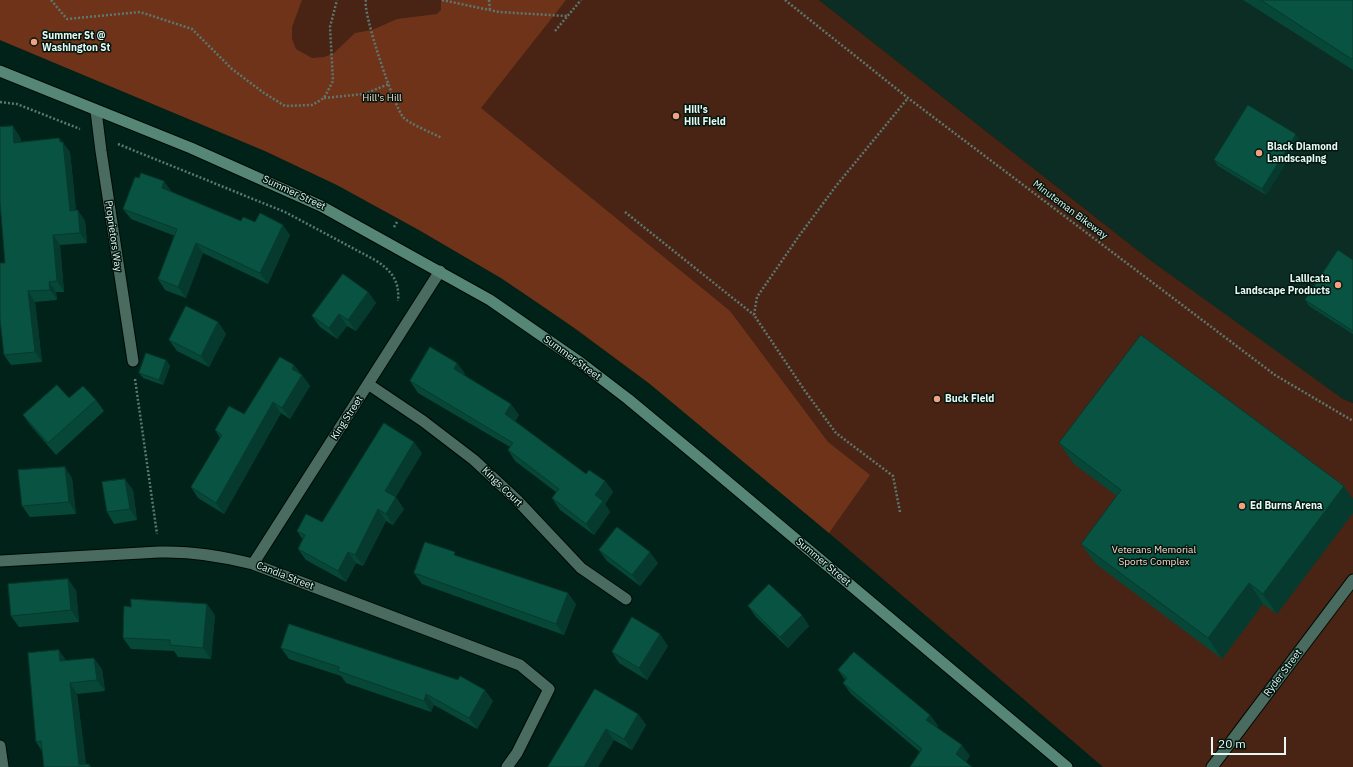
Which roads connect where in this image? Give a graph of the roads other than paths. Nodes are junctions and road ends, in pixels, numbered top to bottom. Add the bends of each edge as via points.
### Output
1 (0, 71) edge
2 (96, 111) junction
3 (440, 271) junction
4 (133, 360) road end
5 (368, 384) junction
6 (0, 561) edge
7 (253, 564) junction
8 (1353, 580) edge
9 (626, 599) dead end
10 (0, 746) edge
11 (3, 767) edge
12 (506, 767) edge
13 (1067, 767) edge
14 (1212, 767) edge

1 - 2 main road, Summer Street
2 - 3 main road, Summer Street via 198,151 321,206
2 - 4 street, Proprietors Way
3 - 5 street, King Street
3 - 13 main road, Summer Street via 532,328 628,399
5 - 7 street, King Street
5 - 9 street, Kings Court via 474,460 517,500 582,568
6 - 7 street, Candia Street via 159,552 208,554
7 - 12 street, Candia Street via 520,665 549,688 517,752
8 - 14 street, Ryder Street
10 - 11 street

